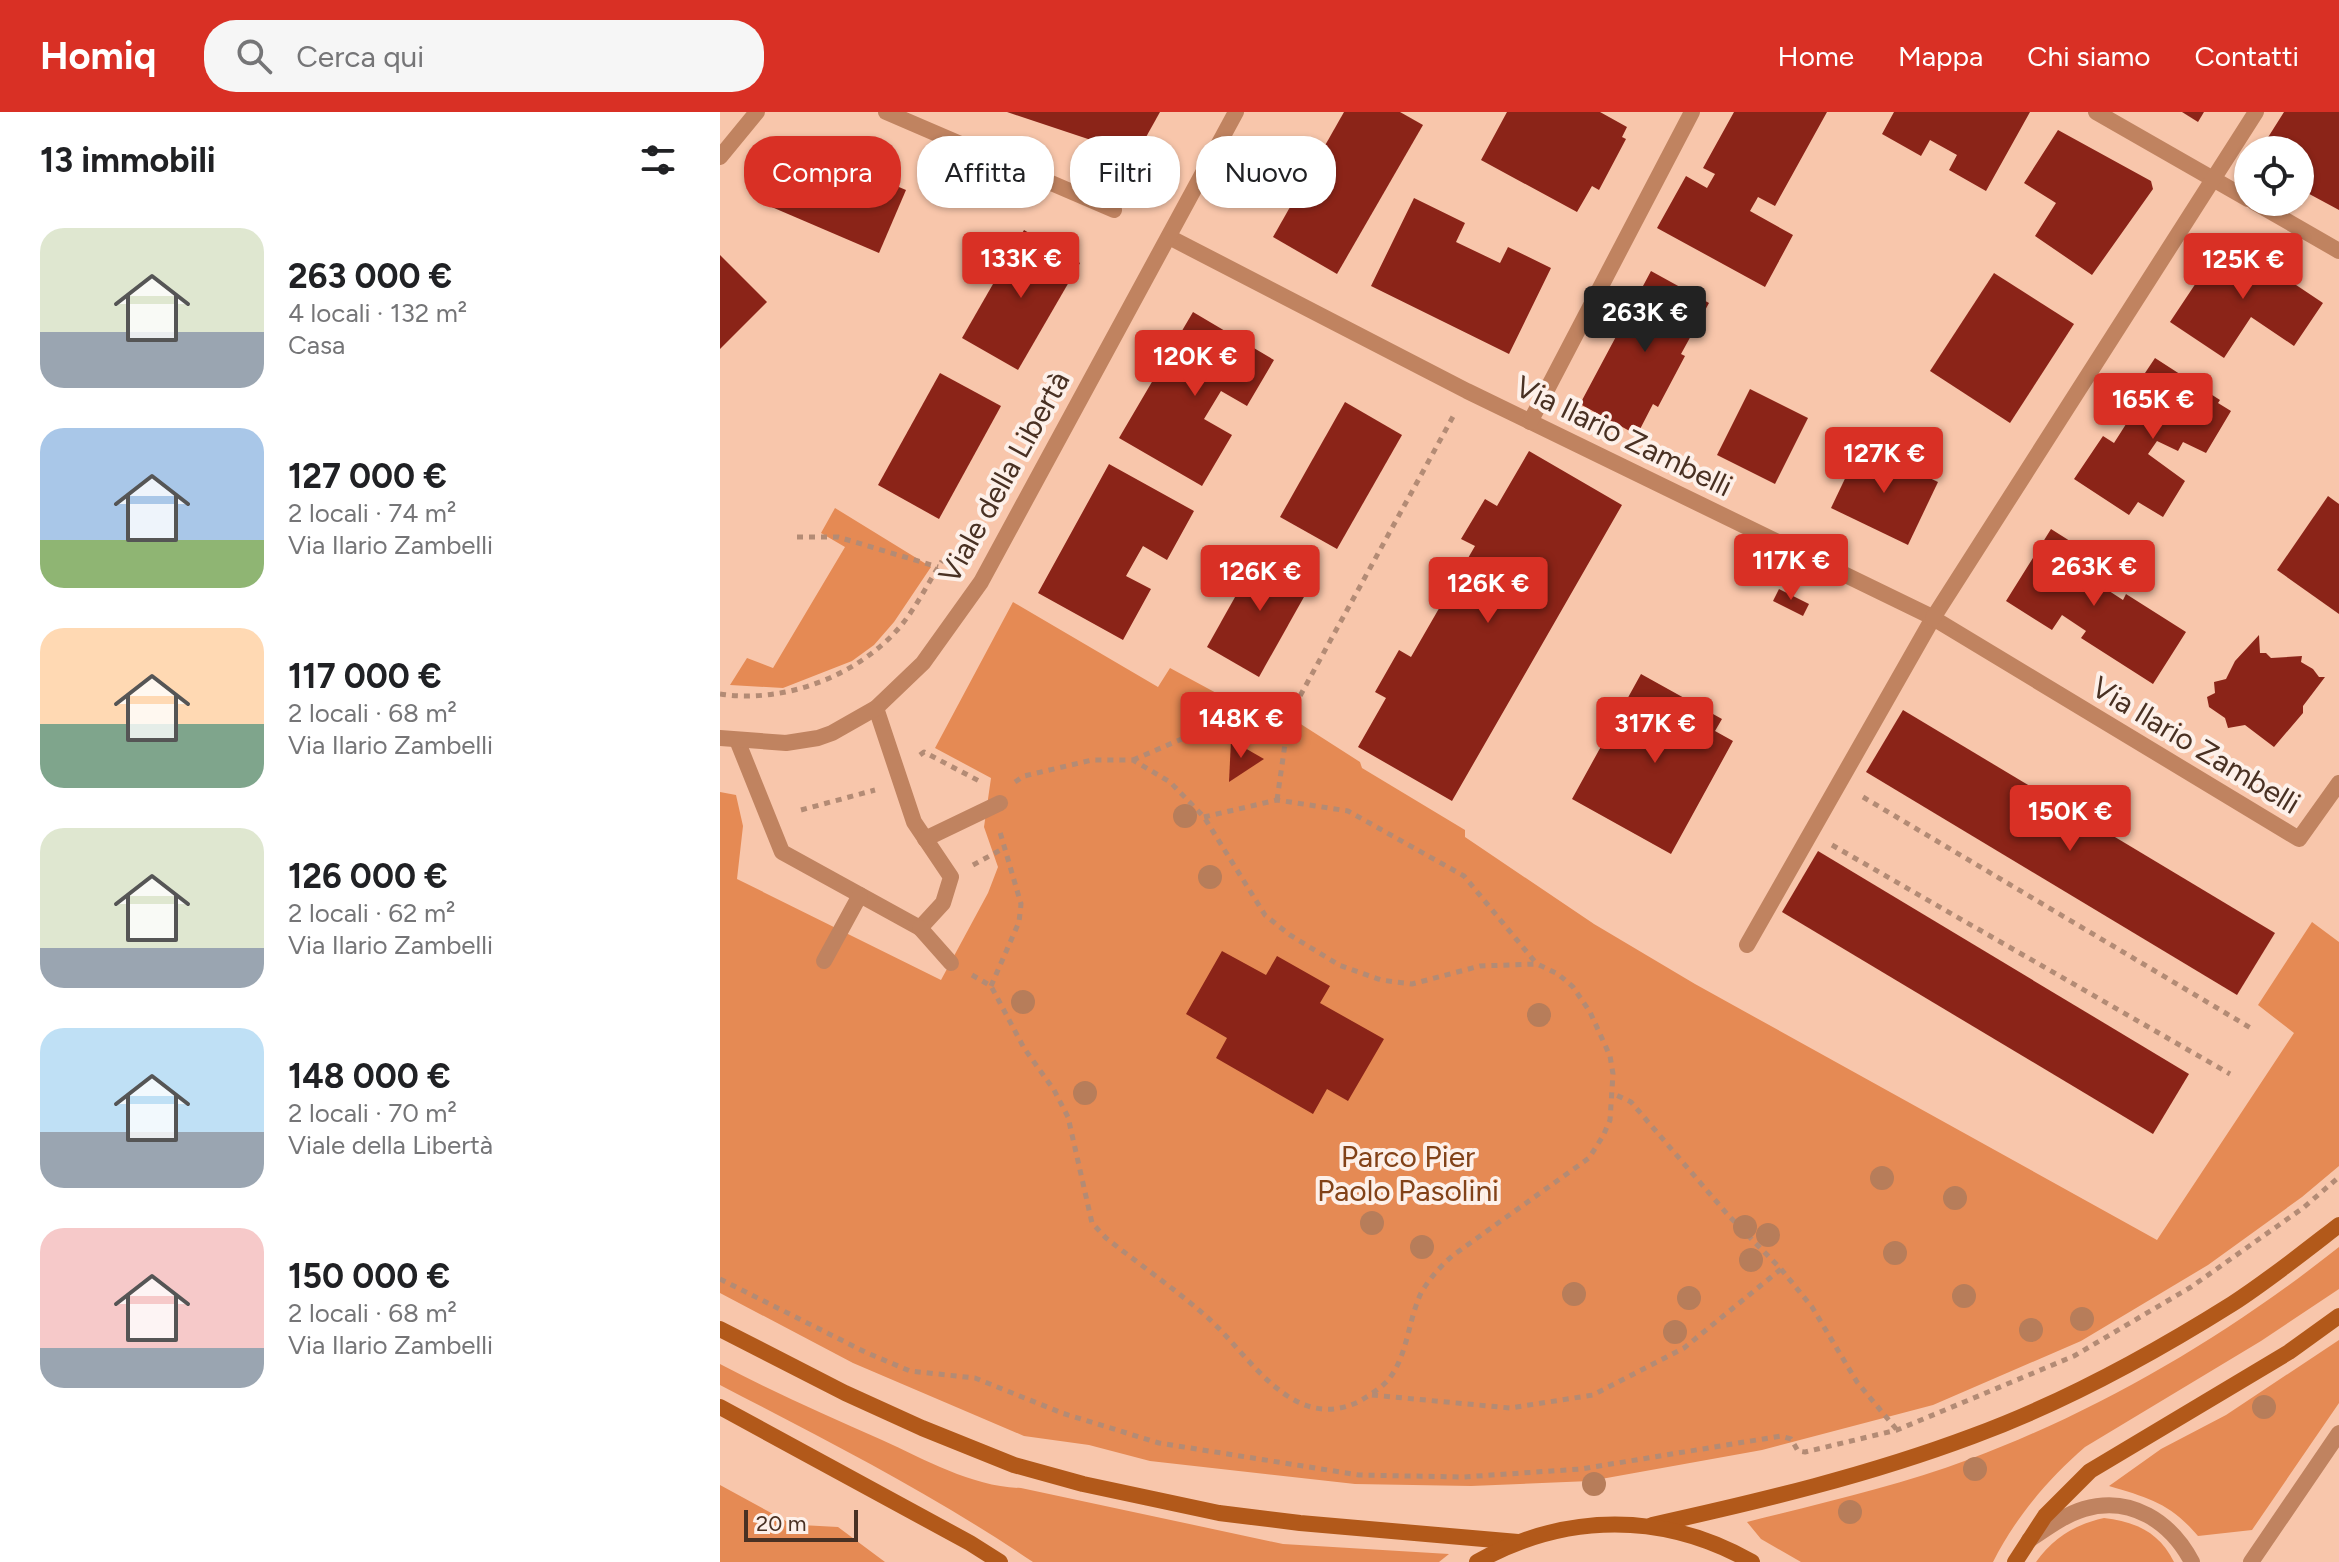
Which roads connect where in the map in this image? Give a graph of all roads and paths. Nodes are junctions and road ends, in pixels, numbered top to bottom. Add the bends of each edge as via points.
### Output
1 (757, 112) edge
2 (886, 112) edge
3 (1236, 112) edge
4 (1692, 112) edge
5 (2096, 112) edge
6 (2256, 112) edge
7 (720, 157) edge
8 (2212, 178) junction
9 (2234, 191) edge
10 (1114, 210) dead end
11 (2278, 216) edge
12 (1169, 237) junction
13 (2339, 251) edge
14 (1467, 391) junction
15 (1530, 422) junction
16 (797, 537) dead end
17 (1933, 618) junction
18 (720, 694) edge
19 (876, 708) junction
20 (1284, 738) junction
21 (729, 739) edge
22 (932, 756) dead end
23 (1133, 760) junction
24 (2339, 783) edge
25 (883, 788) dead end
26 (1000, 797) junction
27 (1865, 798) dead end
28 (1277, 800) junction
29 (801, 810) dead end
30 (1204, 817) junction
31 (925, 839) junction
32 (1834, 846) dead end
33 (860, 895) junction
34 (920, 928) junction
35 (1747, 945) dead end
36 (824, 961) dead end
37 (951, 963) dead end
38 (1537, 964) junction
39 (2254, 1030) dead end
40 (2230, 1074) dead end
41 (1613, 1094) junction
42 (2339, 1177) edge
43 (2339, 1225) edge
44 (1781, 1269) junction
45 (720, 1279) edge
46 (2339, 1316) edge
47 (720, 1329) edge
48 (1371, 1395) junction
49 (720, 1407) edge
50 (1897, 1430) junction
51 (2339, 1433) edge
52 (1652, 1525) junction
53 (2028, 1541) junction
54 (1518, 1542) junction
55 (1000, 1562) edge
56 (1477, 1562) edge
57 (1752, 1562) edge
58 (2015, 1562) edge
59 (2192, 1562) edge
60 (2251, 1562) edge

1 - 7 street
2 - 10 street
3 - 12 street, Viale della Libertà
4 - 15 street
5 - 8 street
6 - 8 street
8 - 9 street
8 - 17 street
11 - 13 street
12 - 14 street, Via Ilario Zambelli
12 - 19 street, Viale della Libertà via 975,591 923,663
14 - 15 street, Via Ilario Zambelli
14 - 20 path via 1289,716
15 - 17 street, Via Ilario Zambelli
16 - 18 path via 838,537 940,564 899,628 868,657 834,677 802,687
17 - 24 street, Via Ilario Zambelli via 2299,839
17 - 35 street
19 - 21 street, Viale della Libertà via 818,738 786,743
19 - 31 street via 914,822
20 - 23 path via 1252,718 1228,719
20 - 28 path
21 - 33 street via 782,852
22 - 26 path
23 - 26 path via 1092,760 1024,776
23 - 30 path via 1170,782
25 - 29 path
26 - 31 street
26 - 48 path via 1000,838 1021,904 1019,922 988,984 1068,1117 1092,1223 1208,1318 1293,1401 1338,1410
27 - 39 path
28 - 30 path
28 - 38 path via 1348,811 1464,876
30 - 38 path via 1265,915 1339,965 1412,984 1480,966
31 - 34 street via 951,877 943,903
32 - 40 path
33 - 34 street
33 - 36 street
34 - 37 street
38 - 41 path via 1573,987 1590,1012 1610,1056
41 - 44 path via 1631,1102
41 - 48 path via 1610,1120 1589,1158 1437,1270 1421,1294 1401,1357 1389,1379
42 - 50 path via 2191,1287 2074,1356
43 - 52 main road via 2233,1303 2006,1423 1798,1491
44 - 48 path via 1684,1348 1593,1395 1510,1408
44 - 50 path via 1812,1307 1857,1382
45 - 50 path via 910,1371 975,1378 1062,1413 1159,1443 1359,1475 1463,1477 1581,1469 1781,1436 1805,1452
46 - 53 main road via 2289,1352 2090,1471
47 - 54 main road via 922,1428 1014,1465 1083,1484 1219,1513
49 - 55 main road
51 - 60 street
52 - 54 main road via 1594,1525
52 - 57 main road via 1699,1537
53 - 58 main road
53 - 59 street via 2065,1517 2112,1506 2160,1521
54 - 56 main road

